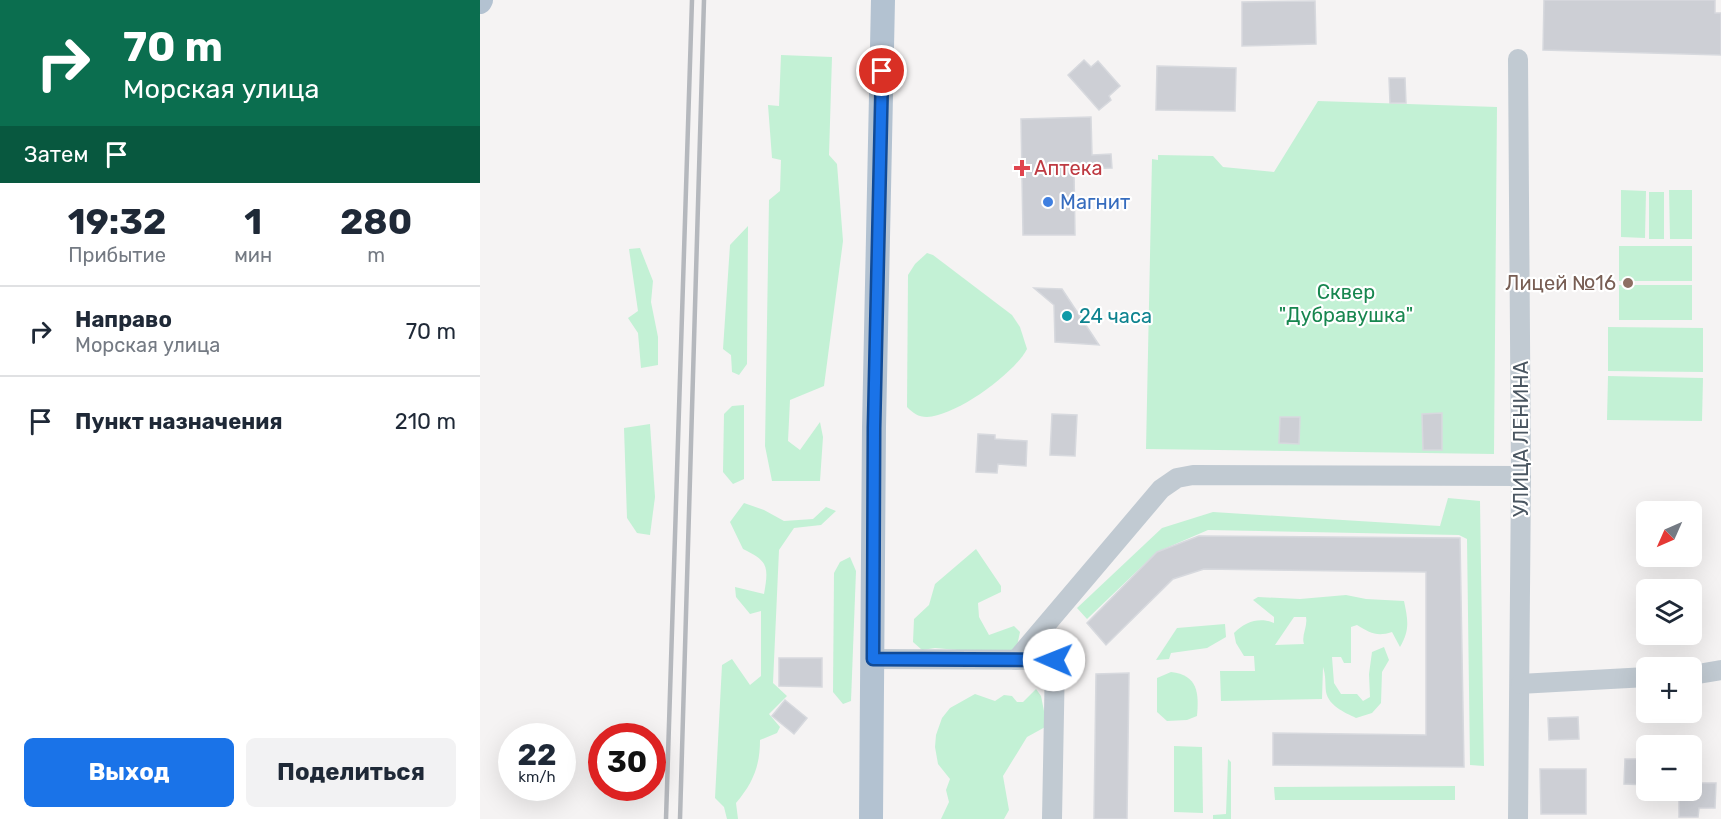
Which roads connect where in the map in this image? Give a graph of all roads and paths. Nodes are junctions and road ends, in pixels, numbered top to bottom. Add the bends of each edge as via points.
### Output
1 (883, 0) edge
2 (1518, 59) dead end
3 (1521, 476) junction
4 (873, 659) junction
5 (1016, 660) junction
6 (1721, 670) edge
7 (1702, 673) edge
8 (1636, 678) edge
9 (1521, 684) junction
10 (870, 819) edge
11 (1052, 819) edge
12 (1518, 819) edge

1 - 4 main road
2 - 3 street, УЛИЦА ЛЕНИНА
3 - 5 street via 1177,478 1161,489
3 - 9 street, УЛИЦА ЛЕНИНА
4 - 5 street
4 - 10 main road
5 - 11 street via 1054,660
6 - 7 street
8 - 9 street
9 - 12 street, УЛИЦА ЛЕНИНА

